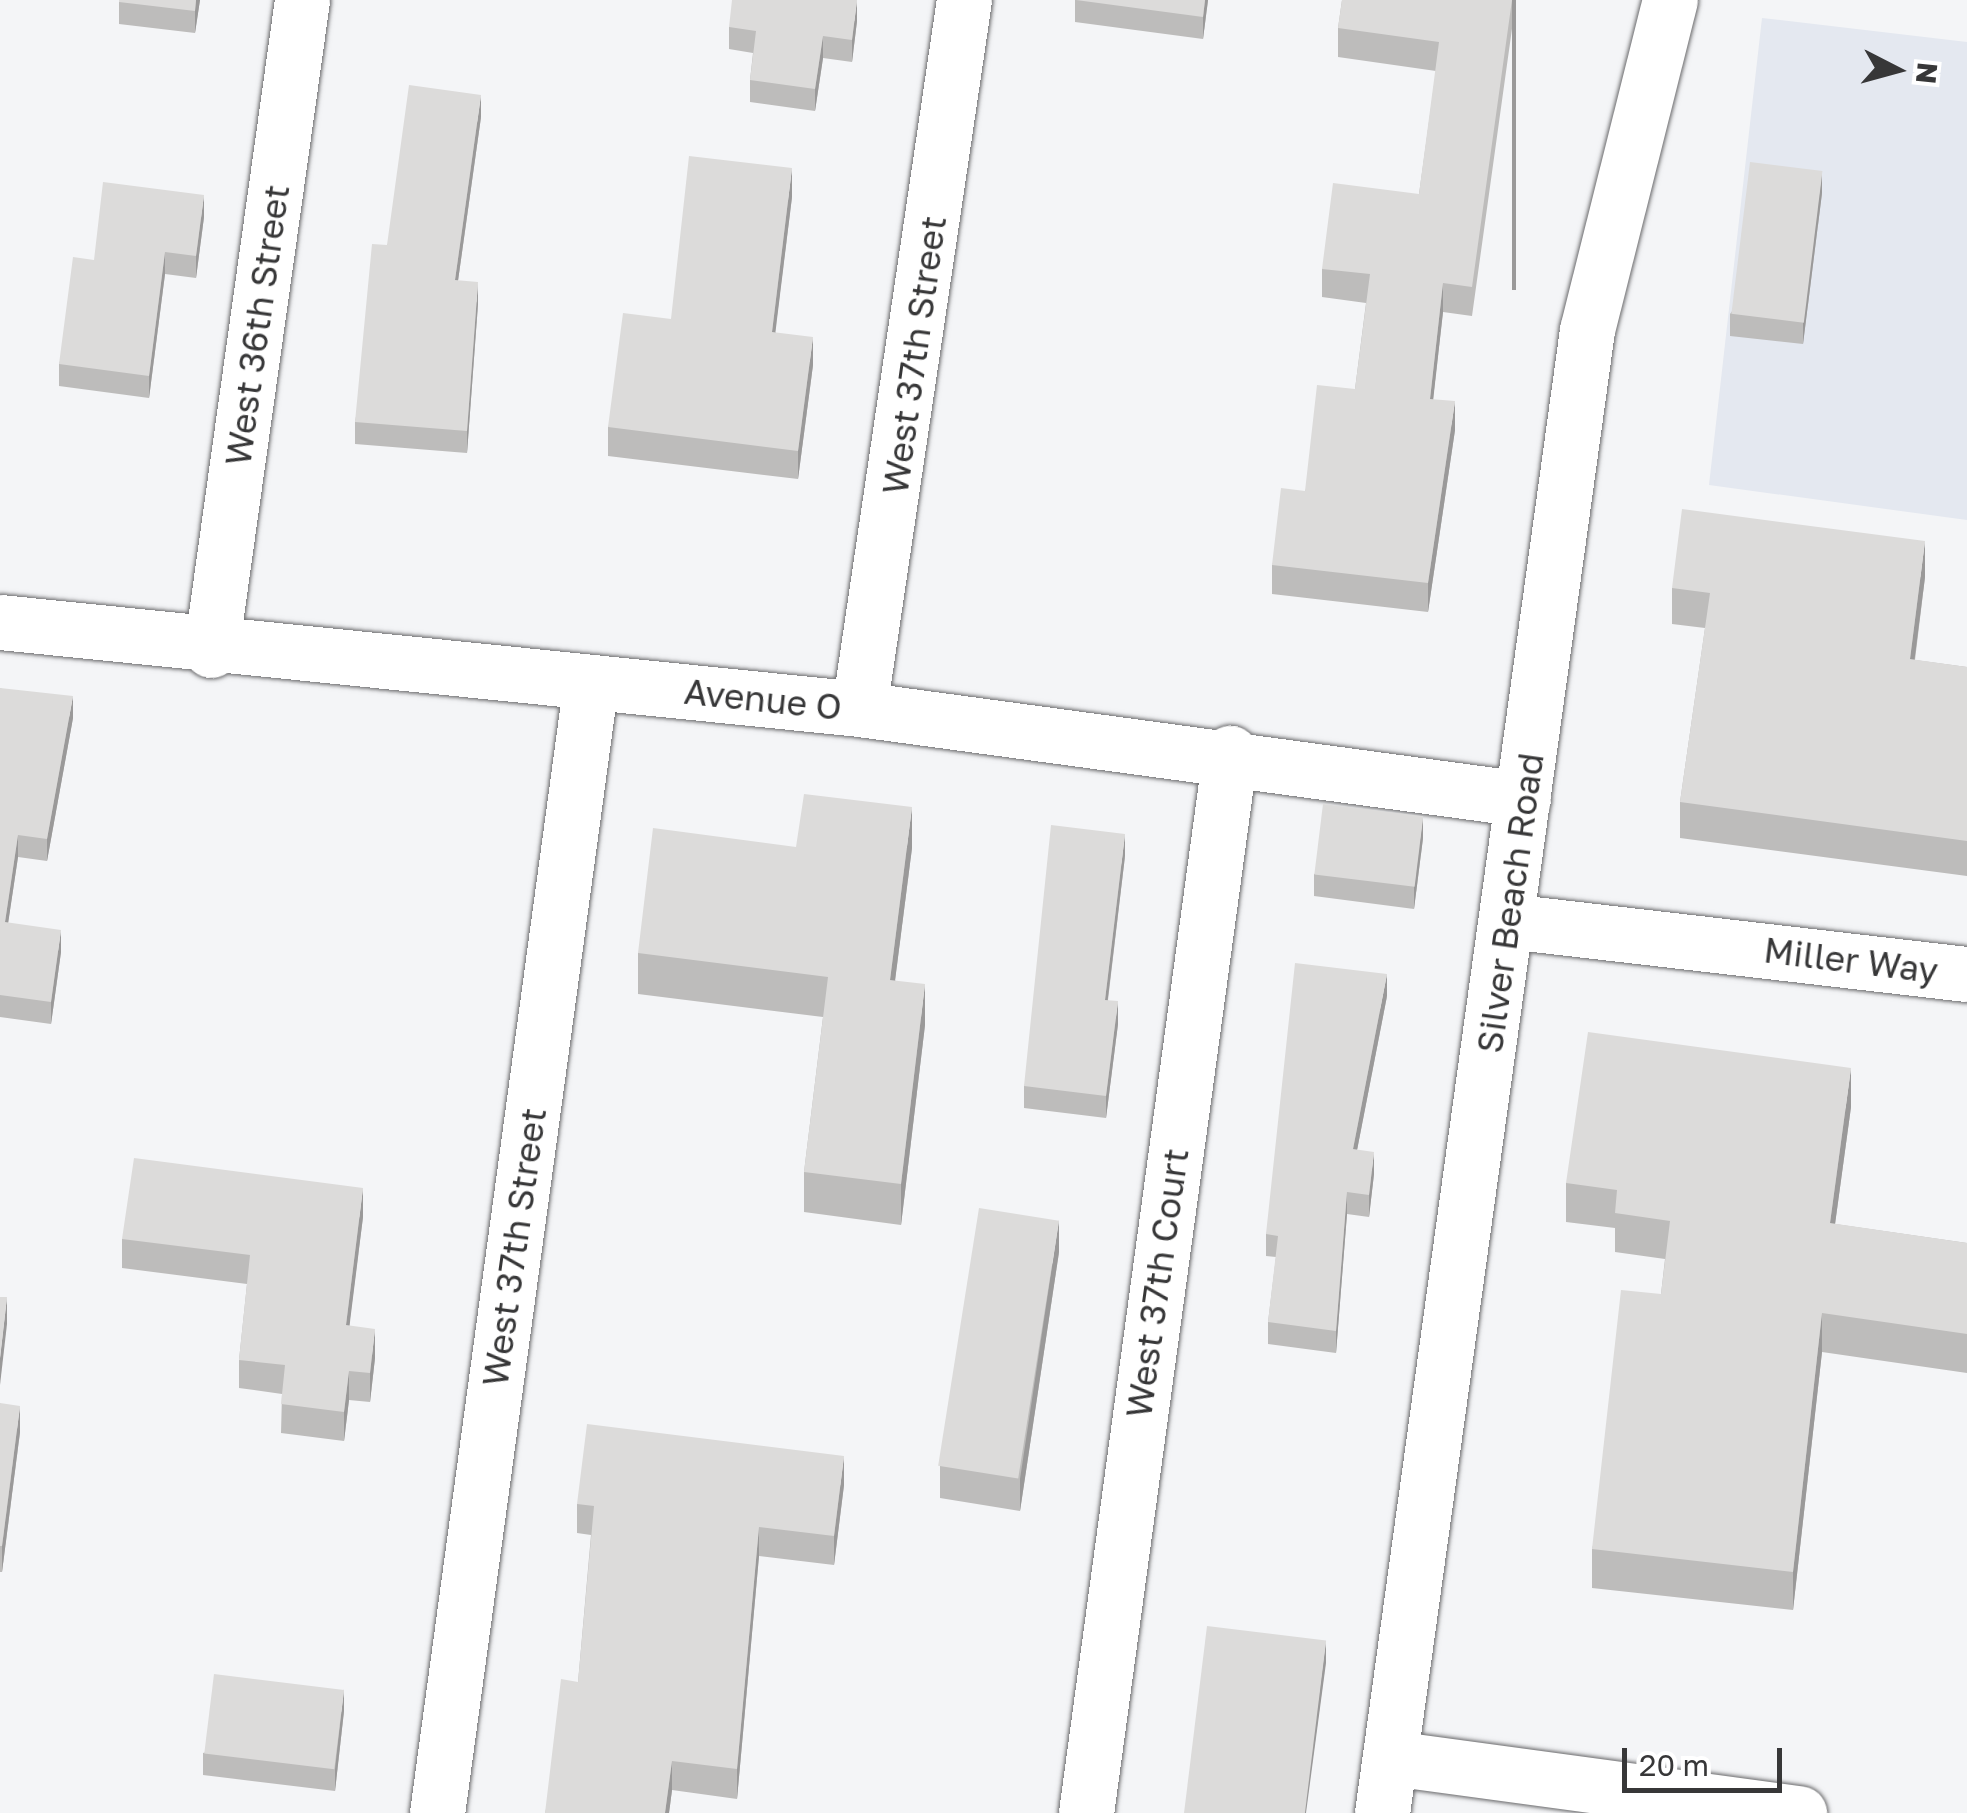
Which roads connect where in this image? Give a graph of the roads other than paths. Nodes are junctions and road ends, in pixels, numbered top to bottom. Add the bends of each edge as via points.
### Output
1 (302, 0) edge
2 (964, 0) edge
3 (1670, 0) edge
4 (0, 622) edge
5 (212, 650) junction
6 (590, 682) junction
7 (859, 708) junction
8 (1230, 753) junction
9 (1523, 799) junction
10 (1508, 920) junction
11 (1967, 974) edge
12 (1391, 1758) junction
13 (437, 1813) edge
14 (1086, 1813) edge
15 (1382, 1813) edge
16 (1799, 1813) edge

1 - 5 street, West 36th Street
2 - 7 street, West 37th Street
3 - 9 street, Silver Beach Road via 1587,330
4 - 5 street, Avenue O
5 - 6 street, Avenue O
6 - 7 street, Avenue O
6 - 13 street, West 37th Street
7 - 8 street, Avenue O
8 - 9 street, Avenue O
8 - 14 street, West 37th Court
9 - 10 street, Silver Beach Road
10 - 11 street, Miller Way
10 - 12 street, Silver Beach Road
12 - 15 street, Silver Beach Road
12 - 16 street

